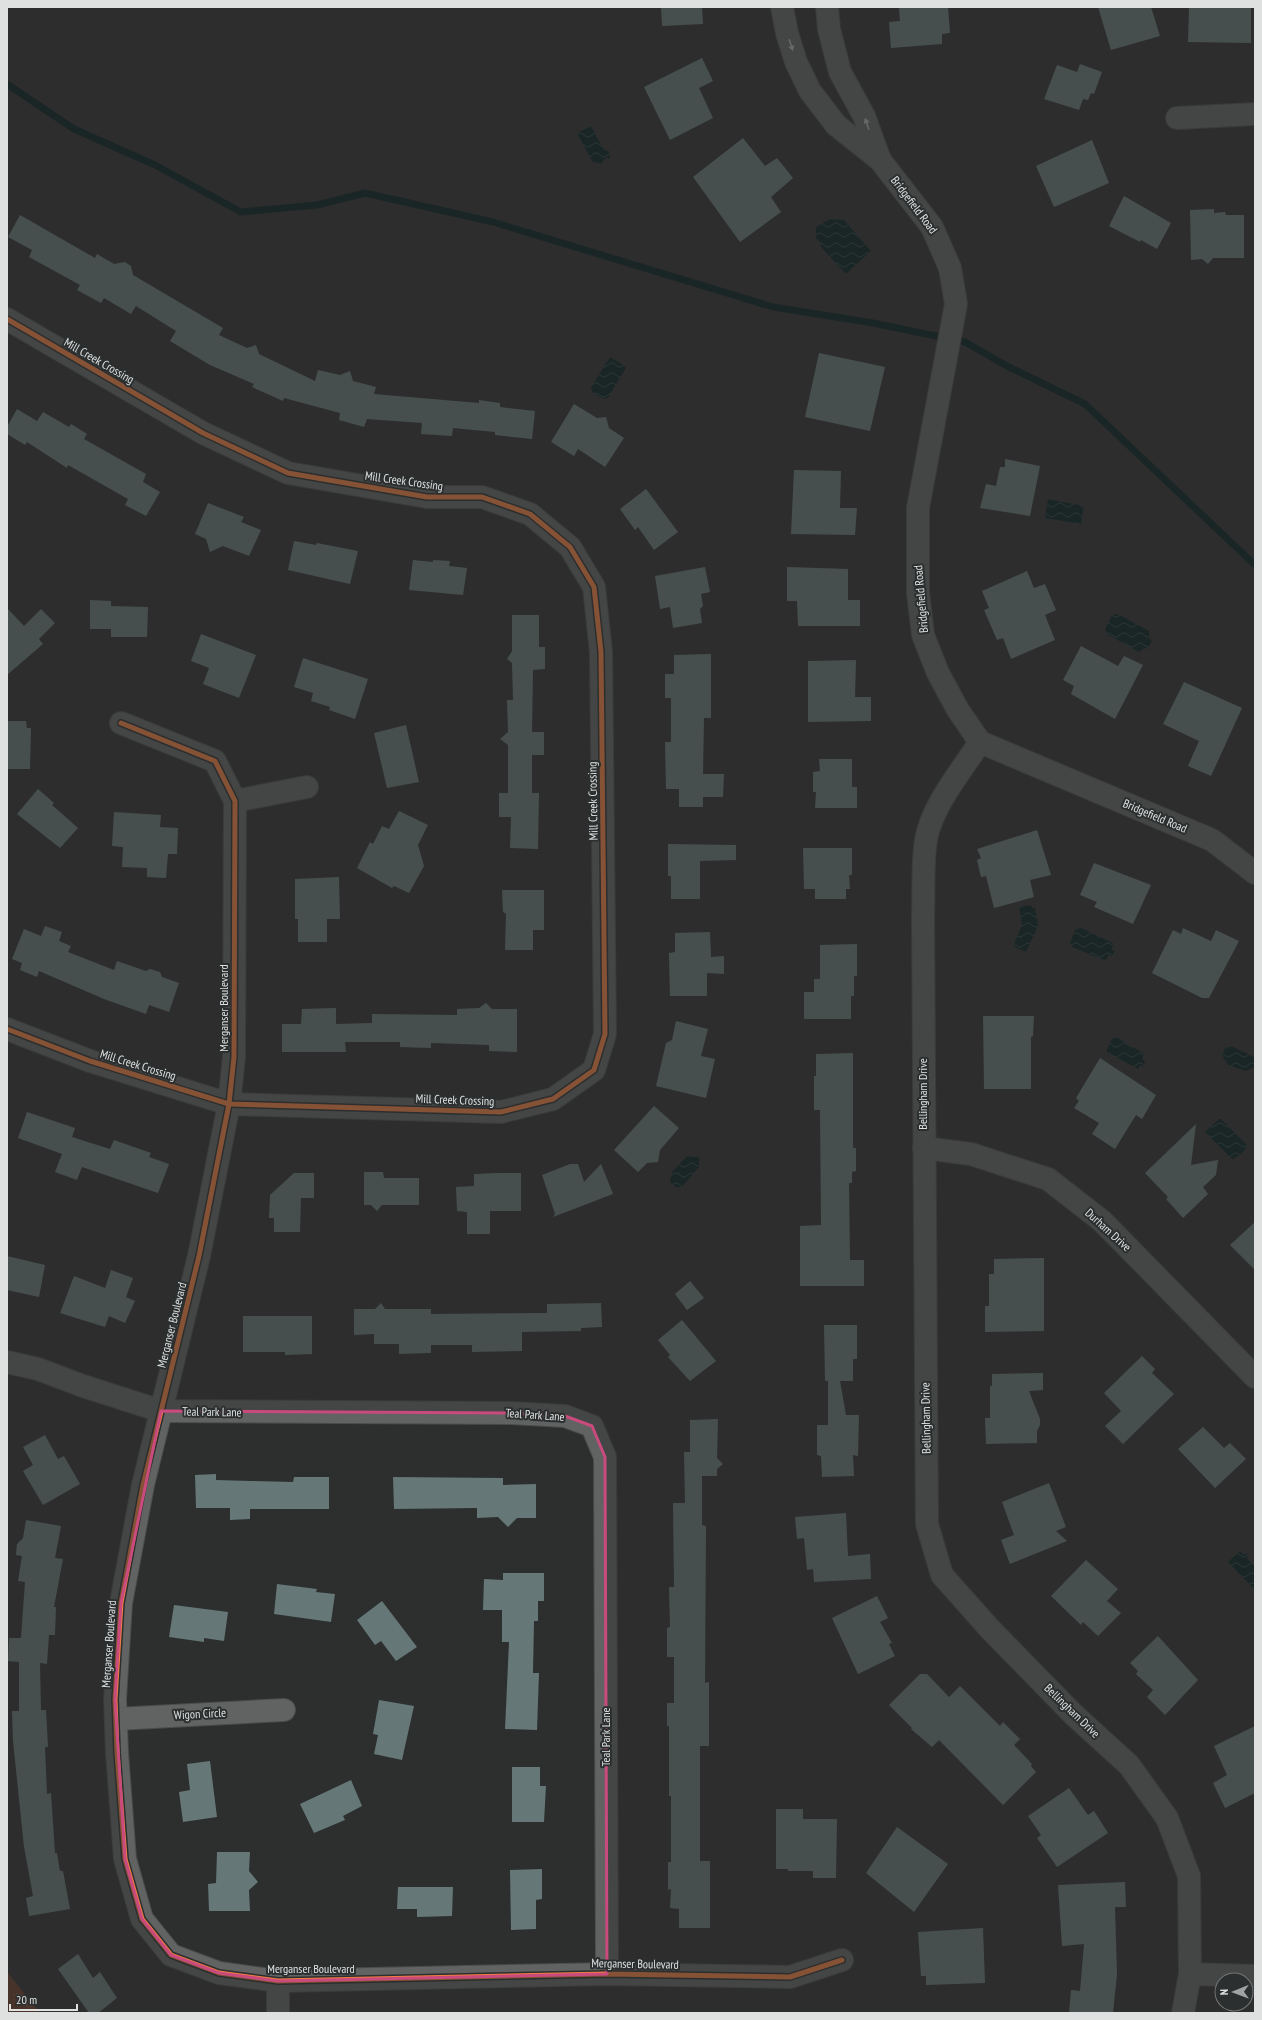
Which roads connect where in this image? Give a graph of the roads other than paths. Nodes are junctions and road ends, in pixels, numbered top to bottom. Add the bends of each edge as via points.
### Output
1 (782, 7) edge
2 (827, 7) edge
3 (1255, 114) edge
4 (1177, 118) dead end
5 (880, 160) junction
6 (7, 319) edge
7 (121, 723) dead end
8 (980, 742) junction
9 (307, 787) dead end
10 (235, 801) junction
11 (1255, 873) edge
12 (7, 1029) edge
13 (229, 1104) junction
14 (924, 1148) junction
15 (7, 1362) edge
16 (1255, 1377) edge
17 (161, 1411) junction
18 (284, 1710) dead end
19 (116, 1718) junction
20 (842, 1960) dead end
21 (608, 1974) junction
22 (1190, 1974) junction
23 (1255, 1976) edge
24 (278, 1981) junction
25 (278, 2013) edge
26 (1183, 2013) edge

1 -> 5 street, Bridgefield Road via 794,55 810,91 836,125
5 -> 2 street, Bridgefield Road via 864,116 840,72 829,29
3 - 4 street
5 - 8 street, Bridgefield Road via 932,227 950,268 956,304 918,508 918,593 923,635 938,673 958,710
6 - 13 street, Mill Creek Crossing via 203,433 288,473 427,497 482,497 530,514 570,547 594,586 601,652 605,1034 594,1070 552,1099 500,1112
7 - 10 street, Merganser Boulevard via 214,761
8 - 11 street, Bridgefield Road via 1212,840
8 - 14 street, Bellingham Drive via 934,817 926,840 923,917
9 - 10 street
10 - 13 street, Merganser Boulevard via 234,1057
12 - 13 street, Mill Creek Crossing via 90,1061
13 - 17 street, Merganser Boulevard via 199,1256
14 - 16 street, Durham Drive via 970,1154 1048,1180 1102,1221
14 - 22 street, Bellingham Drive via 927,1524 942,1575 989,1628 1074,1715 1129,1765 1167,1818 1188,1876
15 - 17 street, Teal Park Lane via 38,1369
17 - 19 street, Merganser Boulevard via 143,1485 121,1603
17 - 21 street, Teal Park Lane via 511,1413 566,1416 592,1426 605,1457
18 - 19 street, Wigon Circle
19 - 24 street, Merganser Boulevard via 125,1859 142,1920 171,1955 219,1973
20 - 21 street, Merganser Boulevard via 790,1977
21 - 24 street, Merganser Boulevard
22 - 23 street
22 - 26 street, Bellingham Drive
24 - 25 street

